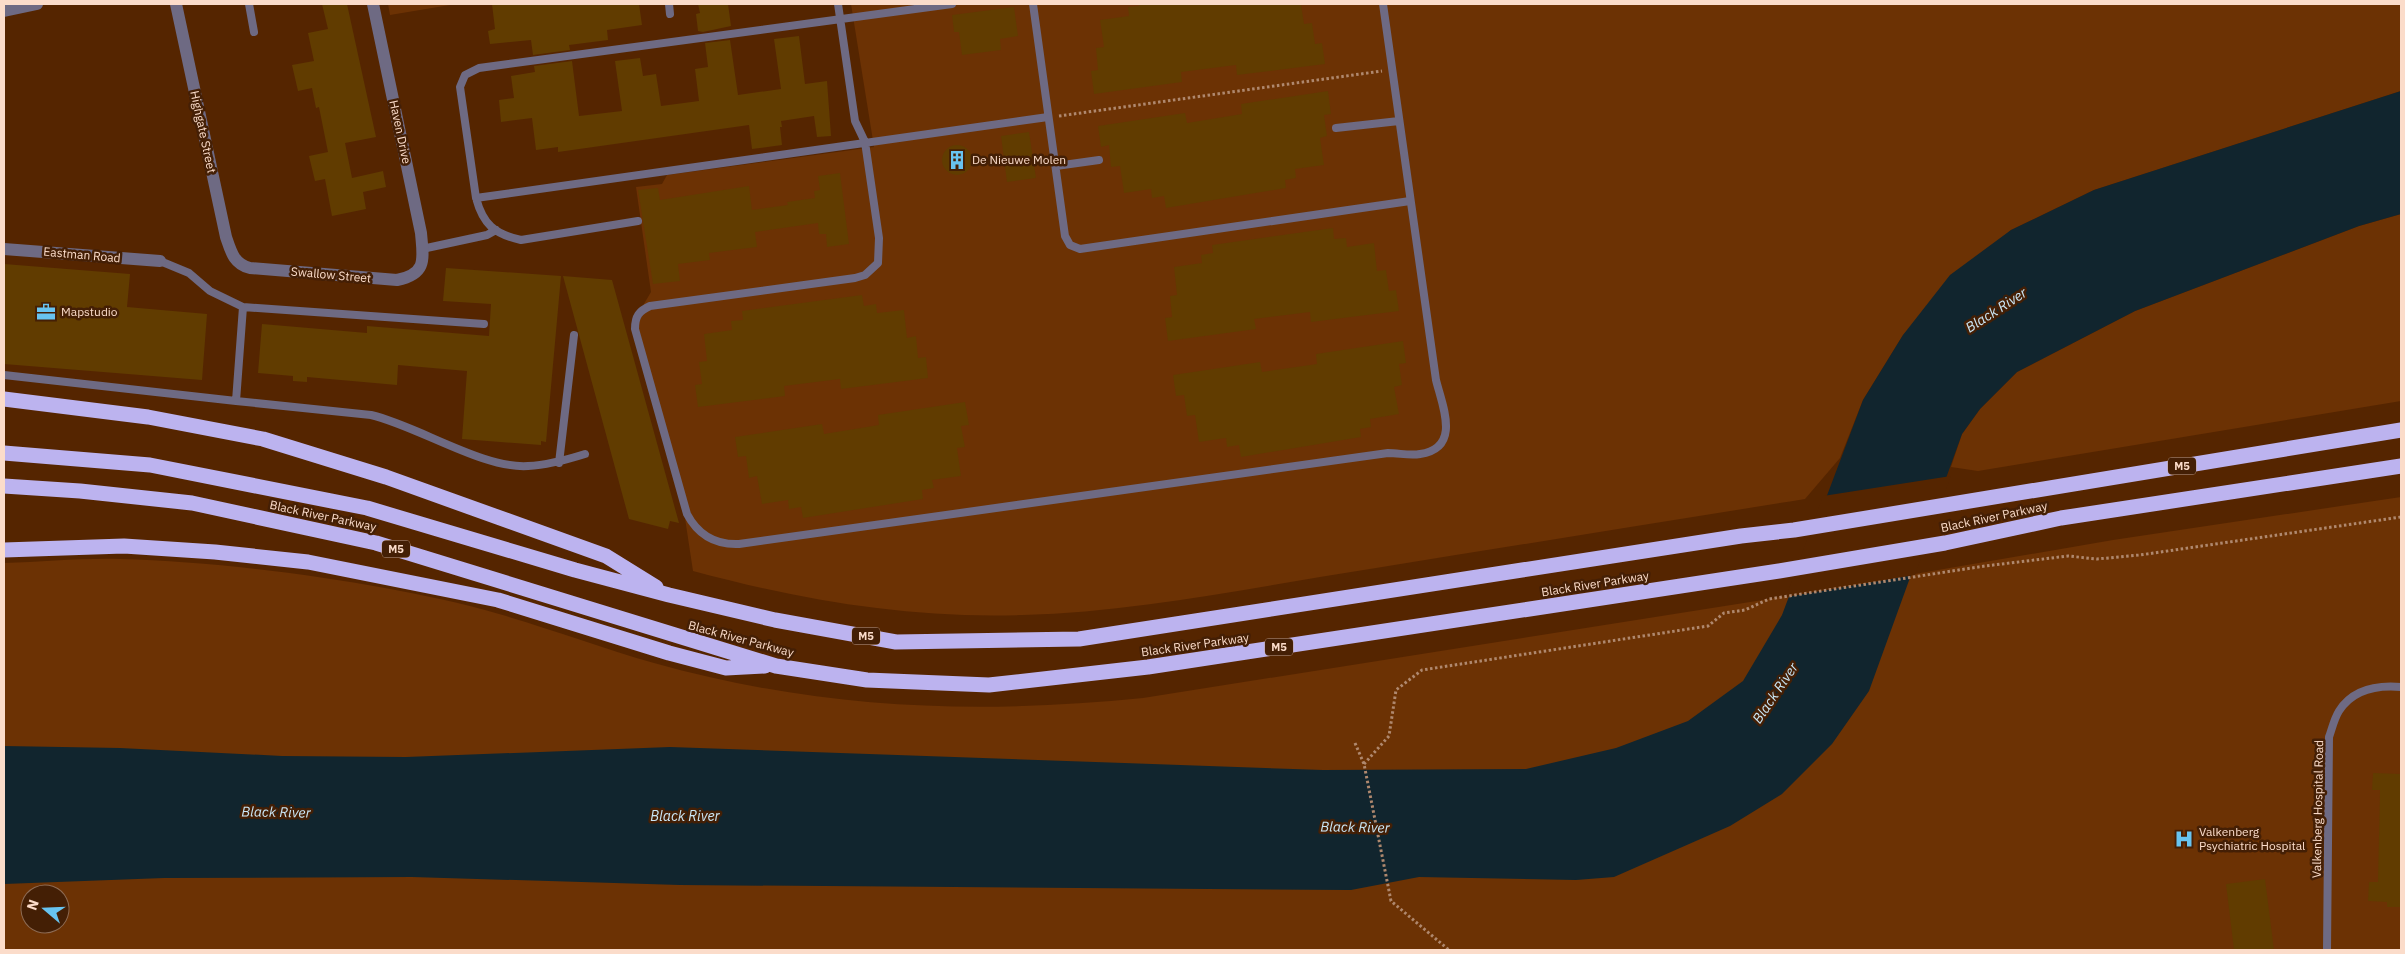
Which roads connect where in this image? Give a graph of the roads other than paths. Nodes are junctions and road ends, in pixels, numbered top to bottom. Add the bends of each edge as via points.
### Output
1 (37, 4) edge
2 (176, 4) edge
3 (249, 4) edge
4 (373, 4) edge
5 (669, 4) edge
6 (838, 4) edge
7 (952, 4) edge
8 (1033, 4) edge
9 (1383, 4) edge
10 (4, 11) edge
11 (670, 14) dead end
12 (840, 18) junction
13 (254, 32) dead end
14 (1048, 117) junction
15 (1399, 121) junction
16 (1336, 128) dead end
17 (865, 142) junction
18 (1099, 160) dead end
19 (1056, 166) junction
20 (476, 198) junction
21 (1410, 200) junction
22 (638, 221) dead end
23 (496, 230) junction
24 (4, 249) edge
25 (422, 255) junction
26 (234, 259) joint
27 (160, 262) joint
28 (242, 307) junction
29 (484, 324) dead end
30 (574, 335) dead end
31 (4, 375) edge
32 (4, 399) edge
33 (236, 401) junction
34 (2401, 430) edge
35 (4, 453) edge
36 (585, 454) dead end
37 (559, 462) junction
38 (2401, 466) edge
39 (4, 486) edge
40 (4, 550) edge
41 (669, 595) junction
42 (776, 666) junction
43 (2401, 687) edge
44 (2327, 950) edge

1 - 10 street
2 - 26 street, Highgate Street via 226,237
3 - 13 lane
4 - 25 street, Haven Drive
5 - 11 lane
6 - 12 lane
7 - 12 lane
8 - 14 lane
9 - 15 lane
12 - 17 lane via 855,121
12 - 20 lane via 470,71 460,87
14 - 17 lane
14 - 19 lane
15 - 16 lane
15 - 21 lane
17 - 20 lane
17 - 21 lane via 879,238 878,263 873,270 855,278 650,306 641,310 635,319 635,329 687,514 698,530 713,541 739,544 1388,453 1417,455 1428,452 1445,434 1447,415 1436,380
18 - 19 lane
19 - 21 lane via 1065,236 1070,245 1080,249
20 - 23 lane via 481,215
22 - 23 lane via 520,240
23 - 25 lane
24 - 27 street, Eastman Road
25 - 26 street, Swallow Street via 418,272 397,280 250,268 241,266
27 - 28 lane via 189,273 210,291
28 - 29 lane
28 - 33 lane
30 - 37 lane
31 - 33 lane
32 - 41 highway via 148,417 264,440 386,477 606,556
33 - 37 lane via 371,415 392,420 493,462 526,466
34 - 41 highway, Black River Parkway / M5 via 1794,530 1731,537 1079,639 896,642 775,620
35 - 41 highway, Black River Parkway / M5 via 150,465 367,508
36 - 37 lane
38 - 42 highway, Black River Parkway / M5 via 2061,518 1945,543 1779,571 1148,668 989,685 867,680
39 - 42 highway, Black River Parkway / M5 via 192,503 376,543
40 - 42 highway via 124,546 308,562 498,600 726,668
43 - 44 lane, Valkenberg Hospital Road via 2380,685 2356,694 2339,711 2329,737

